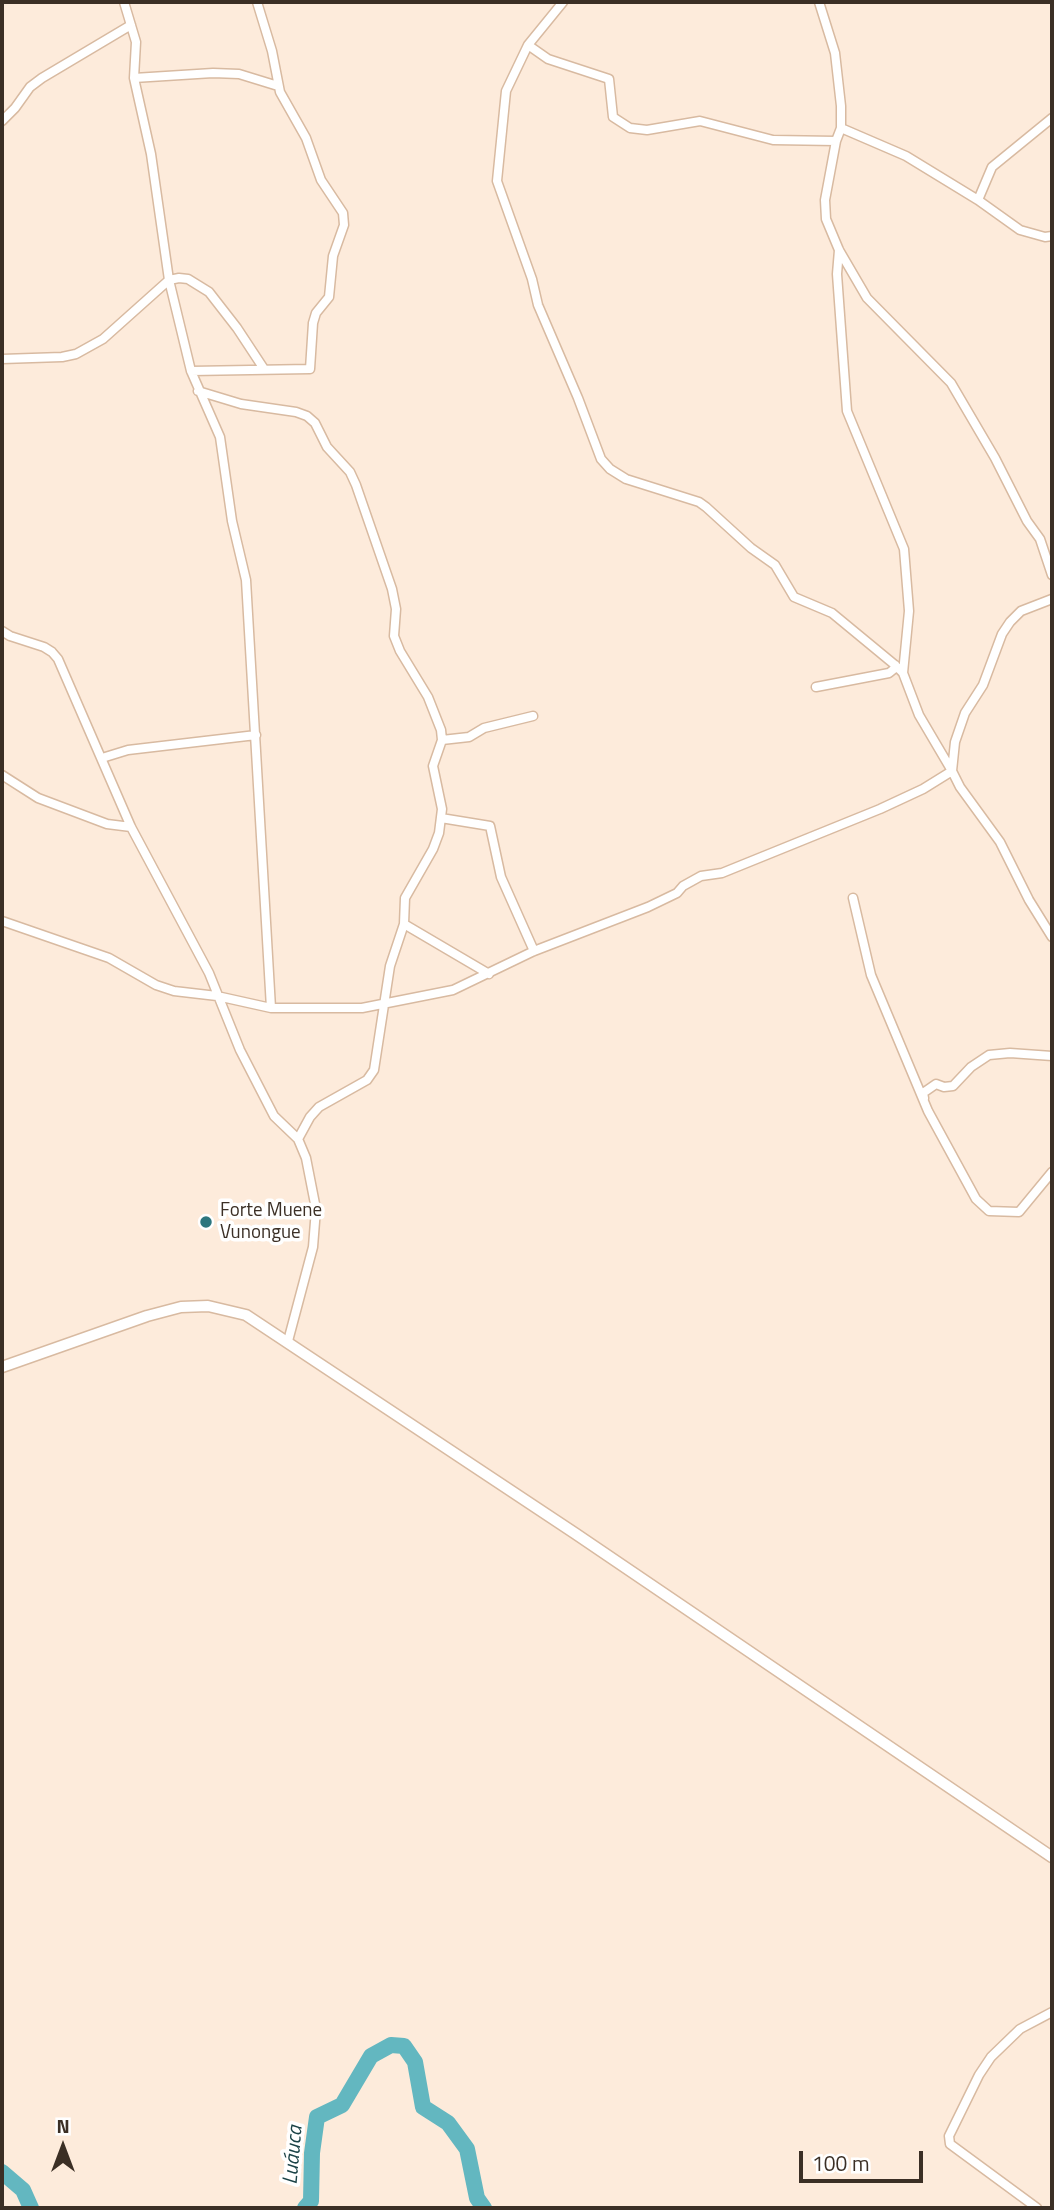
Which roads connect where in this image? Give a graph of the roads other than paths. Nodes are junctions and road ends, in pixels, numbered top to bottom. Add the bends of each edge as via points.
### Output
1 (124, 2) edge
2 (257, 2) edge
3 (563, 2) edge
4 (819, 2) edge
5 (131, 25) junction
6 (528, 45) junction
7 (134, 78) junction
8 (278, 86) junction
9 (1052, 118) edge
10 (2, 121) edge
11 (841, 128) junction
12 (836, 141) junction
13 (978, 200) junction
14 (1052, 236) edge
15 (839, 250) junction
16 (169, 280) junction
17 (2, 359) edge
18 (264, 369) junction
19 (191, 372) junction
20 (198, 391) junction
21 (1052, 575) edge
22 (1052, 599) edge
23 (2, 631) edge
24 (895, 665) junction
25 (903, 673) junction
26 (816, 687) dead end
27 (533, 716) dead end
28 (256, 735) junction
29 (442, 740) junction
30 (103, 758) junction
31 (952, 771) junction
32 (2, 775) edge
33 (441, 818) junction
34 (131, 827) junction
35 (853, 898) dead end
36 (2, 921) edge
37 (404, 924) junction
38 (1052, 937) edge
39 (534, 951) junction
40 (489, 974) junction
41 (217, 996) junction
42 (383, 1004) junction
43 (271, 1008) junction
44 (1052, 1056) edge
45 (924, 1098) junction
46 (298, 1139) junction
47 (1052, 1172) edge
48 (288, 1341) junction
49 (2, 1367) edge
50 (1052, 1857) edge
51 (1052, 2012) edge
52 (1037, 2208) edge

1 - 5 street
2 - 8 street
3 - 6 street
4 - 11 street via 835,53
5 - 7 street via 136,41
5 - 10 street via 42,78
6 - 12 street via 548,59 608,79 613,117 630,128 700,121 773,140
6 - 24 street via 506,91 498,181 538,304 601,458 626,479 699,502 775,565 794,597 832,613
7 - 8 street via 239,74
7 - 16 street via 151,154
8 - 18 street via 344,220 333,256 329,297 313,323 310,369
9 - 13 street via 992,167
11 - 12 street
11 - 13 street via 906,156
12 - 15 street via 825,211
13 - 14 street via 1020,230
15 - 21 street via 867,298 951,383 1040,539
15 - 25 street via 847,411 904,549 909,611
16 - 17 street via 103,339 76,354
16 - 18 street via 188,279 207,291
16 - 19 street
18 - 19 street
19 - 20 street
20 - 28 street via 220,437 246,580
20 - 29 street via 307,416 350,472 391,589 396,608 394,636 428,697
22 - 31 street via 1021,611 1002,634 984,685 965,713
23 - 30 street via 44,647 58,659
24 - 25 street
24 - 26 street via 891,672
25 - 31 street via 919,715
27 - 29 street via 484,728 469,737
28 - 30 street via 128,750
28 - 43 street
29 - 33 street via 433,766
30 - 34 street
31 - 38 street via 1000,842
31 - 39 street via 880,809 722,873 701,876 648,907
32 - 34 street via 38,798 107,824
33 - 37 street via 433,849 407,890
33 - 39 street via 490,826 501,877
34 - 41 street
35 - 45 street via 871,975
36 - 41 street via 109,958 156,985
37 - 40 street
37 - 42 street
39 - 40 street
40 - 42 street via 453,990
41 - 43 street
41 - 46 street via 274,1116
42 - 43 street
42 - 46 street via 371,1076 319,1107
44 - 45 street via 997,1053 971,1067 953,1086 936,1084 923,1093
45 - 47 street via 983,1208 1019,1212
46 - 48 street via 316,1209 313,1247
48 - 49 street via 229,1309 181,1307
48 - 50 street
51 - 52 street via 1020,2029 991,2057 949,2136 950,2144

